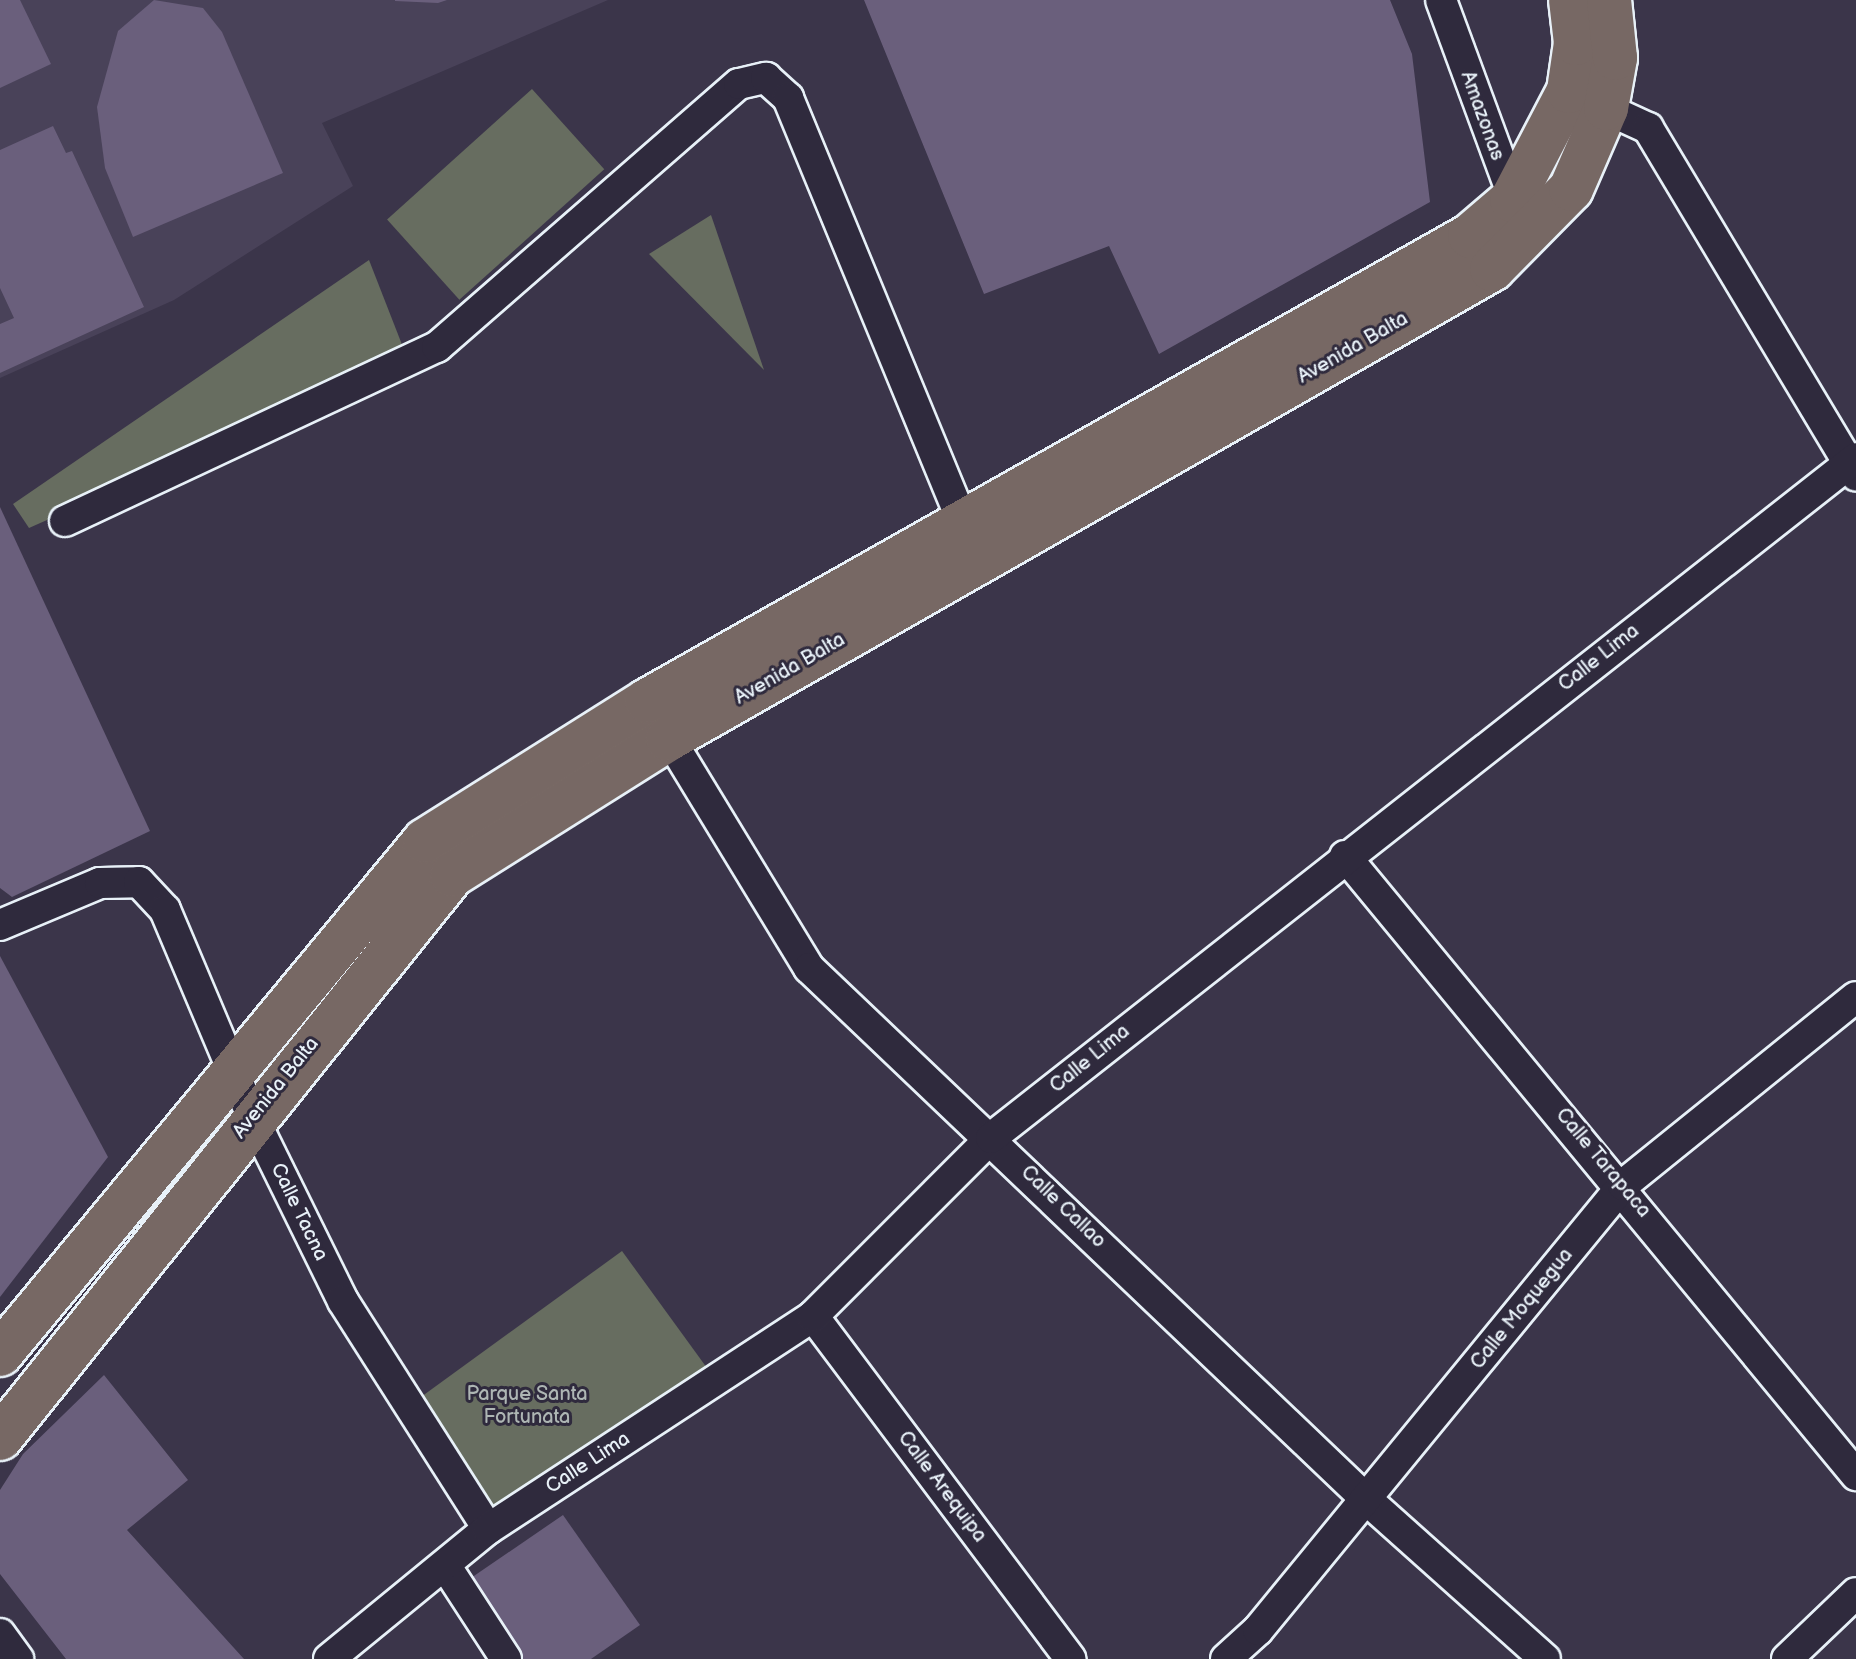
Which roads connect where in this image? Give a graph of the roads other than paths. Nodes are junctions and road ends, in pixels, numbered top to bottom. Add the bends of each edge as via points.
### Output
1 (1441, 0) edge
2 (1571, 0) edge
3 (1609, 0) edge
4 (1588, 100) junction
5 (1522, 214) junction
6 (1854, 466) edge
7 (65, 521) dead end
8 (972, 542) junction
9 (647, 701) junction
10 (668, 739) junction
11 (1345, 856) junction
12 (0, 925) edge
13 (1856, 997) edge
14 (234, 1073) junction
15 (252, 1116) junction
16 (991, 1138) junction
17 (1623, 1185) junction
18 (813, 1316) junction
19 (0, 1354) edge
20 (0, 1438) edge
21 (1856, 1475) edge
22 (1366, 1499) junction
23 (488, 1529) junction
24 (445, 1565) junction
25 (1856, 1593) edge
26 (0, 1634) edge
27 (18, 1659) edge
28 (329, 1659) edge
29 (506, 1659) edge
30 (1071, 1659) edge
31 (1226, 1659) edge
32 (1545, 1659) edge
33 (1787, 1659) edge

1 - 5 street, Amazonas
2 - 4 main road, Avenida Balta
3 - 4 main road, Avenida Balta via 1615,58
4 - 5 main road, Avenida Balta via 1571,189
4 - 6 street via 1648,128
5 - 8 main road, Avenida Balta via 1492,269
6 - 11 street, Calle Lima
7 - 8 street via 437,347 739,84 766,78 788,98
8 - 9 main road, Avenida Balta
8 - 10 main road, Avenida Balta
9 - 10 street, Calle Callao
9 - 14 main road, Avenida Balta via 425,841
10 - 15 main road, Avenida Balta via 452,875
10 - 16 street, Calle Callao via 809,968
11 - 16 street, Calle Lima
11 - 17 street, Calle Tarapaca
12 - 14 street, Calle Tacna via 100,883 139,882 165,910
13 - 17 street, Calle Moquegua
14 - 15 street, Calle Tacna
14 - 19 main road, Avenida Balta
15 - 20 main road, Avenida Balta
15 - 23 street, Calle Tacna via 343,1301
16 - 18 street, Calle Lima
16 - 22 street, Calle Callao
17 - 21 street, Calle Tarapaca
17 - 22 street, Calle Moquegua
18 - 23 street, Calle Lima
18 - 30 street, Calle Arequipa
22 - 31 street, Calle Moquegua via 1258,1630
22 - 32 street, Calle Callao
23 - 24 street, Calle Lima
24 - 28 street, Calle Lima
24 - 29 street
25 - 33 street
26 - 27 street

